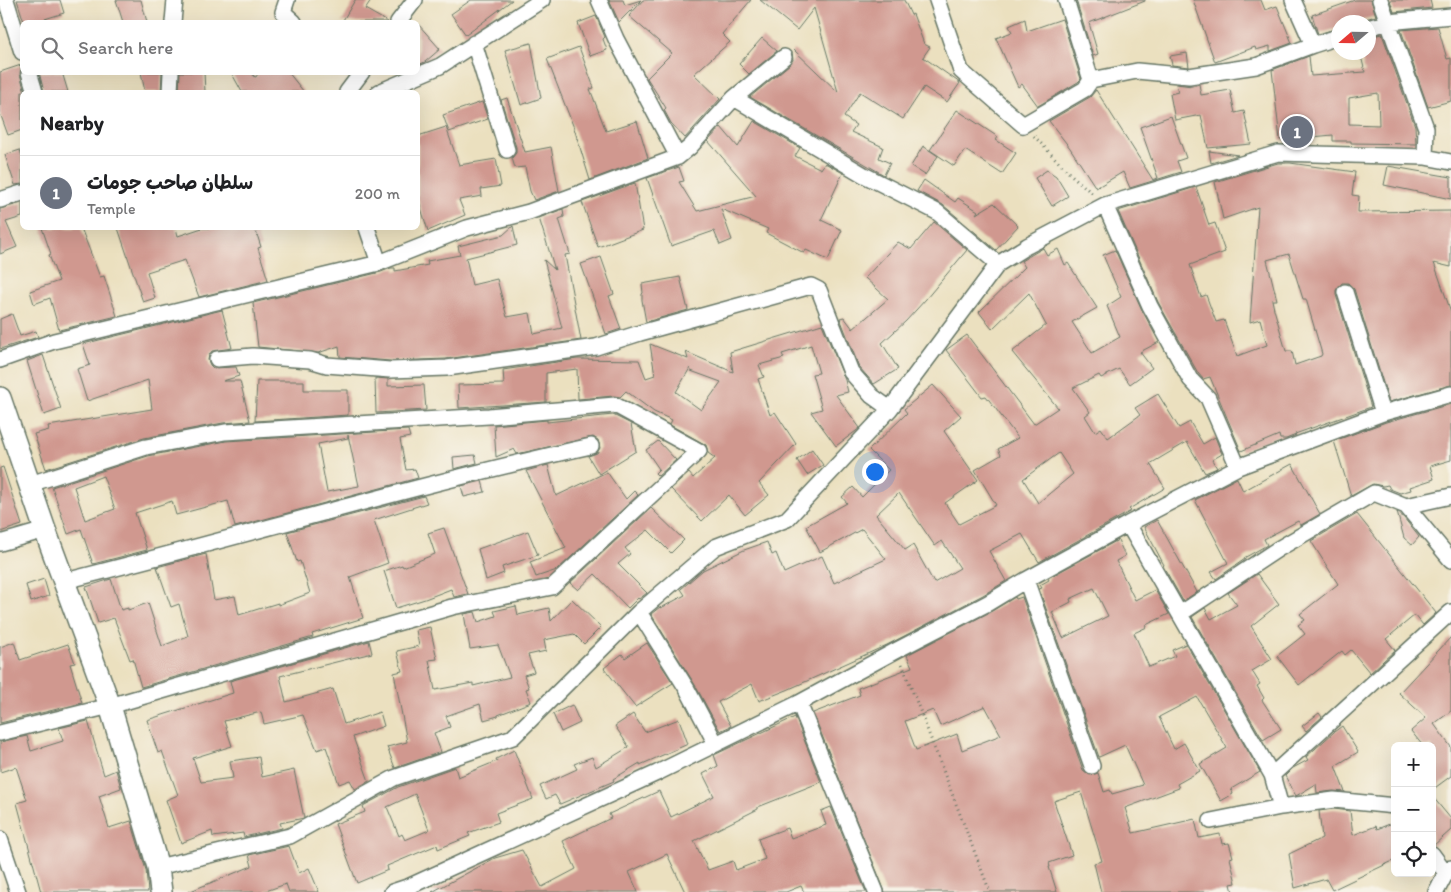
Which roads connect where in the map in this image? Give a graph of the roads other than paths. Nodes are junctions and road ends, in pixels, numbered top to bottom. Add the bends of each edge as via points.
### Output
1 (6, 0) edge
2 (175, 0) edge
3 (288, 0) edge
4 (415, 0) edge
5 (542, 0) edge
6 (599, 0) edge
7 (937, 0) edge
8 (1066, 0) edge
9 (1293, 0) edge
10 (1380, 0) edge
11 (1451, 16) edge
12 (173, 20) edge
13 (292, 20) edge
14 (400, 20) edge
15 (1388, 22) junction
16 (1376, 26) edge
17 (1331, 39) edge
18 (474, 43) junction
19 (1313, 44) junction
20 (20, 46) edge
21 (784, 58) dead end
22 (30, 75) edge
23 (171, 75) edge
24 (419, 75) edge
25 (420, 75) edge
26 (1091, 80) junction
27 (34, 90) edge
28 (170, 90) edge
29 (384, 90) edge
30 (734, 98) junction
31 (507, 150) dead end
32 (678, 156) junction
33 (1425, 157) junction
34 (1451, 162) edge
35 (20, 194) edge
36 (0, 200) edge
37 (1105, 205) junction
38 (368, 230) edge
39 (379, 263) junction
40 (998, 264) junction
41 (1345, 292) dead end
42 (217, 359) dead end
43 (0, 360) edge
44 (1451, 394) edge
45 (0, 398) edge
46 (890, 409) junction
47 (1384, 414) junction
48 (591, 446) dead end
49 (1238, 466) junction
50 (30, 484) junction
51 (1451, 496) edge
52 (1406, 506) junction
53 (1128, 524) junction
54 (45, 530) junction
55 (0, 543) edge
56 (1451, 560) edge
57 (1026, 580) junction
58 (65, 581) junction
59 (639, 612) junction
60 (1451, 612) edge
61 (1180, 614) junction
62 (799, 703) junction
63 (110, 706) junction
64 (0, 733) edge
65 (716, 744) junction
66 (1092, 766) dead end
67 (1272, 775) junction
68 (1391, 806) edge
69 (1281, 807) junction
70 (1211, 821) dead end
71 (0, 839) edge
72 (1436, 858) edge
73 (158, 867) junction
74 (1448, 871) edge
75 (413, 889) edge
76 (18, 892) edge
77 (161, 892) edge
78 (392, 892) edge
79 (876, 892) edge
80 (1436, 892) edge

1 - 20 street
2 - 12 street
3 - 13 street via 283,12
4 - 14 street
5 - 18 street
6 - 32 street
7 - 26 street via 960,71 1023,124 1085,89
8 - 26 street
9 - 19 street
10 - 15 street
11 - 15 street
15 - 16 street
15 - 33 street via 1426,128
17 - 19 street
18 - 25 street via 440,66
18 - 31 street
19 - 26 street via 1256,66 1189,76 1137,71
21 - 30 street
22 - 27 street
23 - 28 street
24 - 29 street
30 - 32 street
30 - 40 street via 864,175 937,212
32 - 39 street via 529,212 467,228
33 - 34 street
33 - 37 street via 1278,154
35 - 36 street
37 - 40 street
37 - 49 street via 1150,306 1190,379 1208,398
38 - 39 street
39 - 43 street via 54,341
40 - 46 street
41 - 47 street
42 - 46 street via 253,356 390,370 447,368 596,347 811,286 819,290 851,372 872,396
44 - 47 street
45 - 50 street
46 - 59 street via 787,519 715,547
47 - 49 street
48 - 58 street via 427,485
49 - 53 street
50 - 54 street
50 - 63 street via 146,447 225,432 615,405 699,451 552,587 452,607
51 - 52 street
52 - 56 street
52 - 61 street via 1374,493 1278,548
53 - 57 street
53 - 61 street
54 - 55 street
54 - 58 street
57 - 62 street
57 - 66 street
58 - 63 street
59 - 65 street via 687,689
59 - 73 street via 513,737 394,778 290,836
60 - 67 street
61 - 67 street
62 - 65 street
62 - 79 street
63 - 64 street
63 - 73 street
65 - 75 street
67 - 69 street
68 - 69 street via 1334,800
69 - 70 street
71 - 76 street
72 - 74 street
73 - 77 street
74 - 80 street
75 - 78 street

